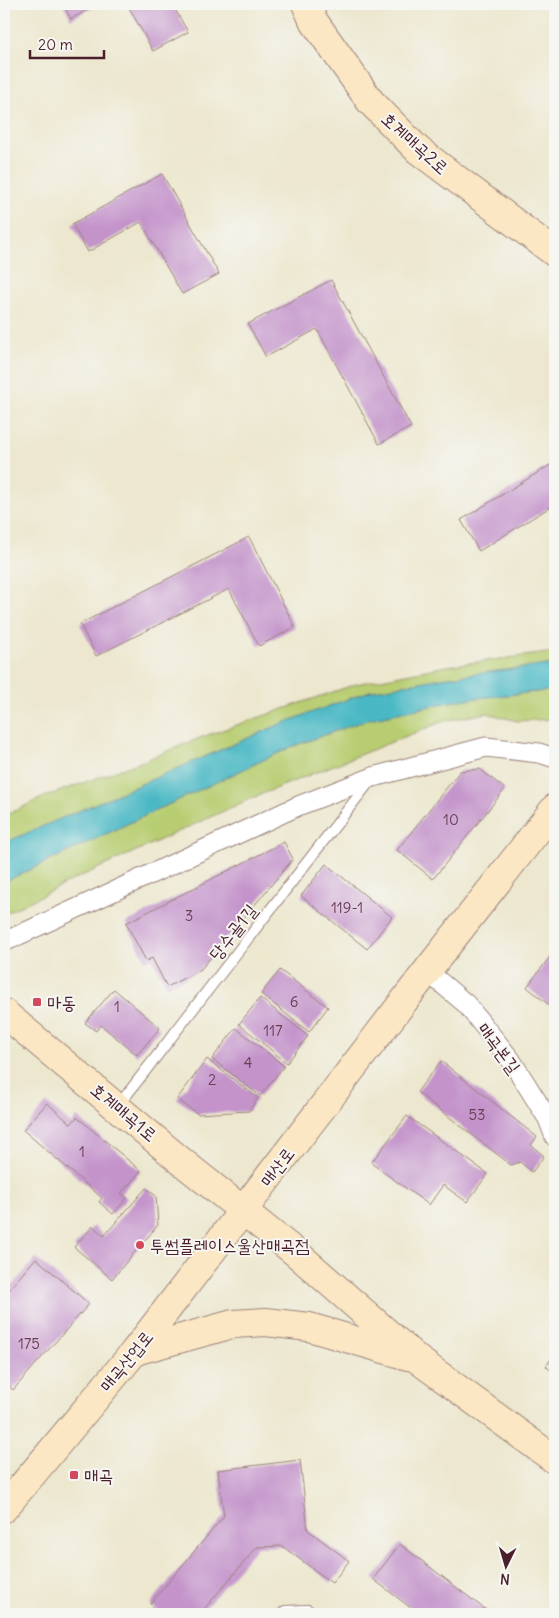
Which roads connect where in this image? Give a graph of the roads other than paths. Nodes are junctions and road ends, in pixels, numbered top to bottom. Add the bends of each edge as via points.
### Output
1 (306, 4) edge
2 (555, 253) edge
3 (555, 758) edge
4 (373, 777) junction
5 (555, 808) edge
6 (4, 942) edge
7 (427, 971) junction
8 (4, 1014) edge
9 (118, 1106) junction
10 (552, 1119) edge
11 (555, 1137) edge
12 (244, 1210) junction
13 (135, 1351) junction
14 (417, 1359) junction
15 (555, 1460) edge
16 (4, 1508) edge
17 (282, 1614) edge
18 (312, 1614) edge

1 - 2 street, 호계매곡2로 via 370,101 418,150
3 - 4 street via 486,747
4 - 6 street via 298,806
4 - 9 lane, 당수골1길
5 - 7 street, 매산로
7 - 10 street, 매곡본길 via 466,1004
7 - 12 street, 매산로
8 - 9 street, 호계매곡1로
9 - 12 street, 호계매곡1로
10 - 11 street, 매곡본길
12 - 13 street, 매곡산업로
12 - 14 street
13 - 14 street via 233,1324 266,1322 308,1327
13 - 16 street, 매곡산업로
14 - 15 street
17 - 18 lane via 285,1610 308,1610

